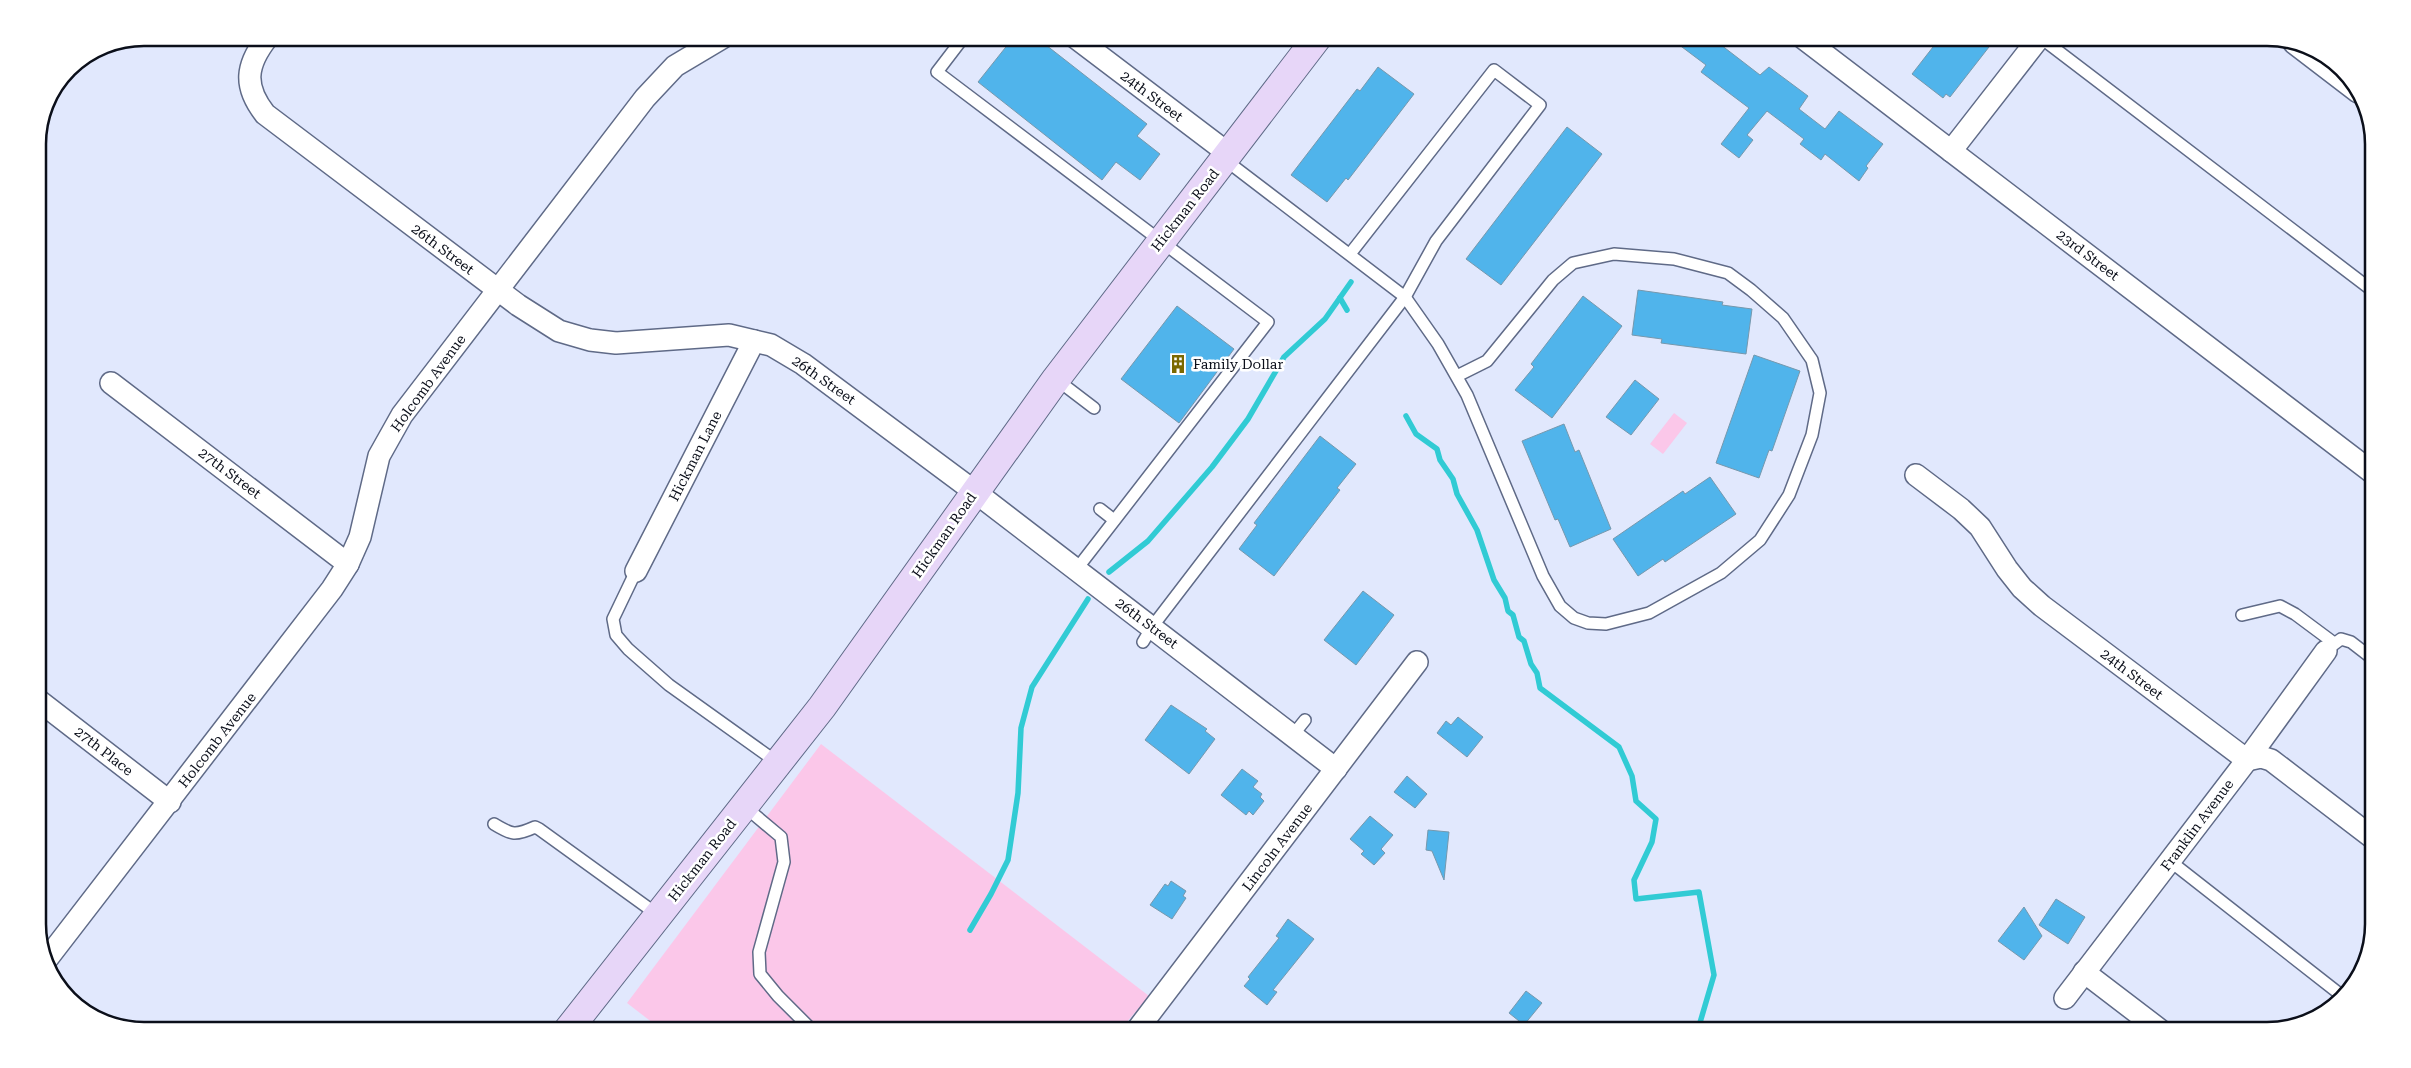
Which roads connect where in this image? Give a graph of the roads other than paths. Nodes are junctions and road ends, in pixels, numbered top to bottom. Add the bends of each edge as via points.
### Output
1 (262, 46) edge
2 (709, 46) edge
3 (957, 46) edge
4 (1086, 46) edge
5 (1311, 46) edge
6 (1813, 46) edge
7 (2034, 46) edge
8 (2051, 46) edge
9 (2313, 58) edge
10 (2337, 76) edge
11 (1951, 151) junction
12 (1226, 156) junction
13 (1162, 241) junction
14 (1350, 254) junction
15 (2365, 285) edge
16 (497, 289) junction
17 (1405, 297) junction
18 (754, 341) junction
19 (1457, 376) junction
20 (1056, 379) junction
21 (111, 383) dead end
22 (1094, 408) dead end
23 (2365, 467) edge
24 (1916, 475) dead end
25 (975, 492) junction
26 (1100, 509) dead end
27 (1114, 520) junction
28 (348, 564) junction
29 (1076, 570) junction
30 (636, 571) joint
31 (2242, 615) dead end
32 (1148, 635) junction
33 (2330, 647) junction
34 (2365, 653) edge
35 (1417, 662) dead end
36 (46, 706) edge
37 (2247, 760) junction
38 (778, 763) junction
39 (1336, 769) junction
40 (170, 802) junction
41 (744, 806) junction
42 (494, 824) dead end
43 (2365, 831) edge
44 (2170, 861) junction
45 (658, 915) junction
46 (51, 954) edge
47 (2084, 972) junction
48 (2338, 992) edge
49 (2065, 998) dead end
50 (574, 1022) edge
51 (804, 1022) edge
52 (1142, 1022) edge
53 (2150, 1022) edge

1 - 16 street, 26th Street via 252,60 249,80 254,99 265,114
2 - 16 street, Holcomb Avenue via 675,66 645,98
3 - 13 lane via 937,72
4 - 12 street, 24th Street
5 - 12 main road, Hickman Road
6 - 11 street, 23rd Street
7 - 11 street
8 - 15 lane
9 - 10 street
11 - 23 street, 23rd Street
12 - 13 main road, Hickman Road
12 - 14 lane
13 - 20 main road, Hickman Road
13 - 27 lane via 1268,322 1158,456
14 - 17 lane
14 - 17 lane via 1494,70 1540,105 1436,241
16 - 18 street, 26th Street via 559,331 590,340 616,343 729,335
16 - 28 street, Holcomb Avenue via 402,415 379,456 360,537
17 - 19 lane
17 - 32 lane
18 - 25 street, 26th Street via 771,345 803,364
18 - 30 street, Hickman Lane
19 - 19 lane via 1487,361 1553,280 1573,263 1614,254 1674,259 1728,273 1783,318 1812,360 1820,393 1812,435 1789,495 1760,540 1721,573 1650,613 1622,621 1588,623 1574,618 1560,606 1543,576
20 - 22 lane
20 - 25 main road, Hickman Road
21 - 28 street, 27th Street
24 - 37 street, 24th Street via 1980,527 2012,576 2042,606
25 - 29 street, 26th Street
25 - 38 main road, Hickman Road via 822,707
26 - 27 lane
27 - 29 lane
28 - 40 street, Holcomb Avenue via 290,646
29 - 32 street, 26th Street
30 - 38 lane via 614,619 616,635 669,685
31 - 33 lane via 2280,606 2294,614
32 - 39 street, 26th Street via 1299,728
33 - 34 lane via 2341,639
33 - 37 street, Franklin Avenue
35 - 39 street, Lincoln Avenue
36 - 40 street, 27th Place
37 - 43 street via 2261,757 2271,760
37 - 44 street, Franklin Avenue
38 - 41 main road, Hickman Road
39 - 52 street, Lincoln Avenue
40 - 46 street, Holcomb Avenue
41 - 45 main road, Hickman Road
41 - 51 lane via 781,837 784,862 759,952 760,974
42 - 45 lane via 510,834 520,834 535,827 539,829
44 - 47 street, Franklin Avenue
44 - 48 lane
45 - 50 main road, Hickman Road
47 - 49 street, Franklin Avenue
47 - 53 street

